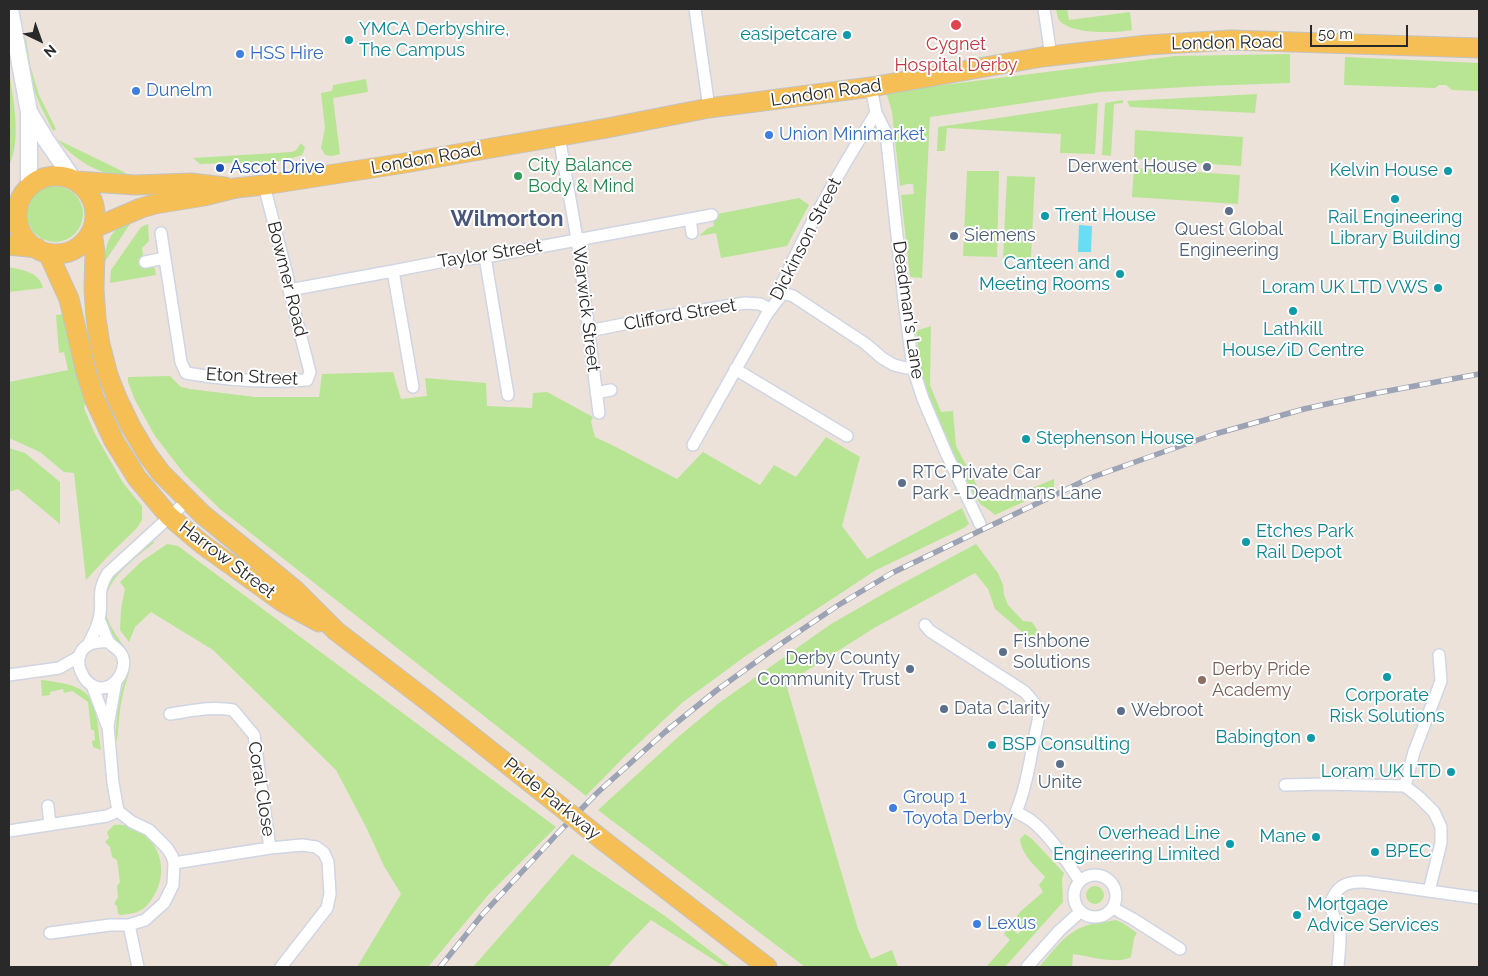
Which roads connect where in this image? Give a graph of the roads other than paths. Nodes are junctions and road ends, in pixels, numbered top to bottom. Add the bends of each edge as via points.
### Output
1 (10, 9) edge
2 (695, 9) edge
3 (1044, 9) edge
4 (1479, 48) edge
5 (1051, 56) junction
6 (871, 87) junction
7 (709, 108) junction
8 (30, 112) junction
9 (876, 113) junction
10 (559, 136) junction
11 (75, 180) junction
12 (264, 186) junction
13 (236, 188) junction
14 (21, 193) edge
15 (712, 215) dead end
16 (690, 219) junction
17 (93, 230) junction
18 (161, 233) dead end
19 (692, 233) dead end
20 (577, 239) junction
21 (9, 245) edge
22 (42, 251) junction
23 (485, 257) junction
24 (165, 258) junction
25 (145, 262) dead end
26 (393, 271) junction
27 (289, 290) junction
28 (783, 293) junction
29 (770, 309) junction
30 (589, 331) junction
31 (913, 368) junction
32 (736, 369) junction
33 (310, 372) joint
34 (412, 387) dead end
35 (611, 390) dead end
36 (596, 392) junction
37 (508, 395) dead end
38 (599, 413) dead end
39 (847, 436) dead end
40 (694, 445) dead end
41 (187, 500) junction
42 (169, 516) junction
43 (980, 524) dead end
44 (99, 619) junction
45 (925, 625) dead end
46 (336, 631) junction
47 (109, 642) junction
48 (88, 645) junction
49 (1439, 655) dead end
50 (80, 656) junction
51 (59, 668) junction
52 (9, 675) edge
53 (82, 677) junction
54 (116, 681) junction
55 (92, 685) junction
56 (170, 714) dead end
57 (108, 726) junction
58 (1285, 785) dead end
59 (1405, 786) junction
60 (48, 806) dead end
61 (118, 811) junction
62 (50, 825) junction
63 (9, 832) edge
64 (270, 848) junction
65 (174, 863) junction
66 (1080, 881) junction
67 (1429, 891) junction
68 (1479, 898) edge
69 (1113, 908) junction
70 (1080, 912) junction
71 (129, 925) junction
72 (50, 933) dead end
73 (1180, 949) dead end
74 (138, 967) edge
75 (282, 967) edge
76 (768, 967) edge
77 (1027, 967) edge
78 (1338, 967) edge

1 - 8 street
2 - 7 street
3 - 5 street
4 - 5 main road, London Road via 1231,40
5 - 6 main road, London Road
6 - 7 main road, London Road
6 - 9 street, Deadman's Lane
7 - 10 main road, London Road
8 - 11 street
8 - 14 street
9 - 28 street, Dickinson Street via 795,254 781,286
9 - 31 street, Deadman's Lane via 886,132
10 - 12 main road, London Road
10 - 20 street, Warwick Street
11 - 13 main road, London Road via 135,185 191,183
11 - 14 main road via 60,176 40,179
11 - 17 main road via 93,201 96,210
12 - 13 main road, London Road
12 - 27 street, Bowmer Road
13 - 17 main road, London Road via 141,208
14 - 22 main road via 18,223 24,237
15 - 16 street, Taylor Street
16 - 19 street
16 - 20 street, Taylor Street
17 - 22 main road via 74,250 56,254
17 - 41 main road, Harrow Street via 96,318 108,375 147,454
18 - 24 street, Eton Street
20 - 23 street, Taylor Street
20 - 30 street, Warwick Street
21 - 22 main road
22 - 42 main road, Harrow Street via 69,299 86,372 100,412 132,471
23 - 26 street, Taylor Street
23 - 37 street
24 - 25 street
24 - 33 street, Eton Street via 181,362 186,373 283,382 307,380
26 - 27 street, Taylor Street
26 - 34 street
27 - 33 street, Bowmer Road
28 - 29 street, Dickinson Street
28 - 31 street via 793,296 894,365
29 - 30 street, Clifford Street via 760,304 745,303
29 - 32 street, Dickinson Street
30 - 36 street, Warwick Street
31 - 43 street, Deadman's Lane via 943,448
32 - 39 street
32 - 40 street, Dickinson Street
35 - 36 street, Warwick Street
36 - 38 street, Warwick Street
41 - 42 street
41 - 46 main road, Harrow Street via 295,590
42 - 44 street via 108,573 100,594
42 - 46 main road, Harrow Street via 284,603
44 - 47 street
44 - 48 street
45 - 66 street via 1025,692 1034,703 1038,722 1016,812 1042,830
46 - 76 main road, Pride Parkway, bridge
47 - 48 street via 98,641
47 - 54 street via 120,651 124,660 122,673
48 - 50 street
49 - 59 street via 1441,682 1414,752
50 - 51 street
50 - 53 street
51 - 52 street
51 - 53 street
53 - 55 street
54 - 55 street via 108,686
54 - 57 street
55 - 57 street
56 - 64 street, Coral Close via 222,708 233,710 254,735
57 - 61 street
58 - 59 street
59 - 67 street via 1427,804 1441,827 1441,844
60 - 62 street
61 - 62 street via 107,816
61 - 65 street via 148,830 167,848
62 - 63 street
64 - 65 street
64 - 75 street via 316,847 328,862 330,894 327,908
65 - 71 street via 173,884 164,903 146,920
66 - 69 street via 1090,875 1106,877 1112,882 1117,895
66 - 70 street via 1074,896
67 - 68 street
67 - 78 street via 1357,882 1340,888 1330,905 1340,934
69 - 70 street via 1097,918
69 - 73 street
70 - 77 street
71 - 72 street
71 - 74 street

